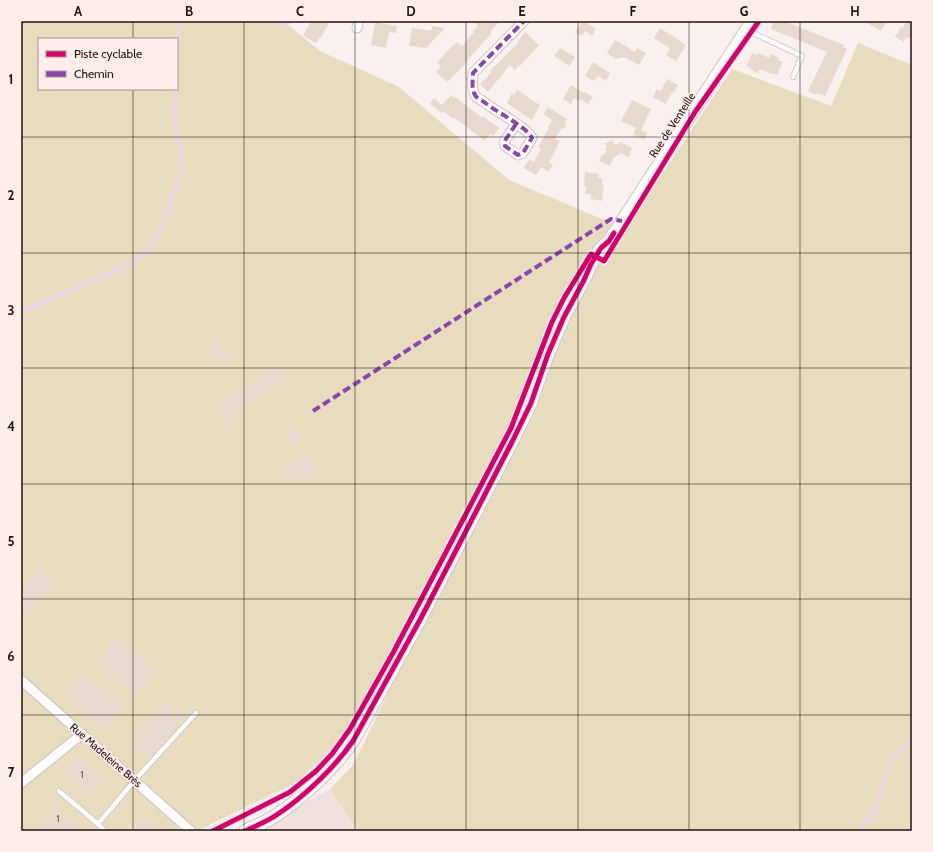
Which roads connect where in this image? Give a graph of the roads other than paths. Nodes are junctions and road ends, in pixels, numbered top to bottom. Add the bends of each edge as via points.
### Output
1 (524, 21) edge
2 (749, 25) edge
3 (793, 77) dead end
4 (516, 124) dead end
5 (21, 680) edge
6 (196, 713) dead end
7 (82, 734) junction
8 (135, 780) junction
9 (21, 783) edge
10 (59, 791) dead end
11 (98, 824) junction
12 (106, 831) edge
13 (191, 831) edge
14 (245, 831) edge

1 - 4 street via 473,73 472,84 475,95
2 - 3 lane via 802,56
2 - 14 street, Rue de Venteille via 609,241 602,260 584,280 564,317 531,403 512,442 354,741 296,802
5 - 7 street, Rue Madeleine Brès
6 - 8 lane
7 - 8 street, Rue Madeleine Brès
7 - 9 street
8 - 11 lane
8 - 13 street, Rue Madeleine Brès
10 - 11 lane
11 - 12 lane

